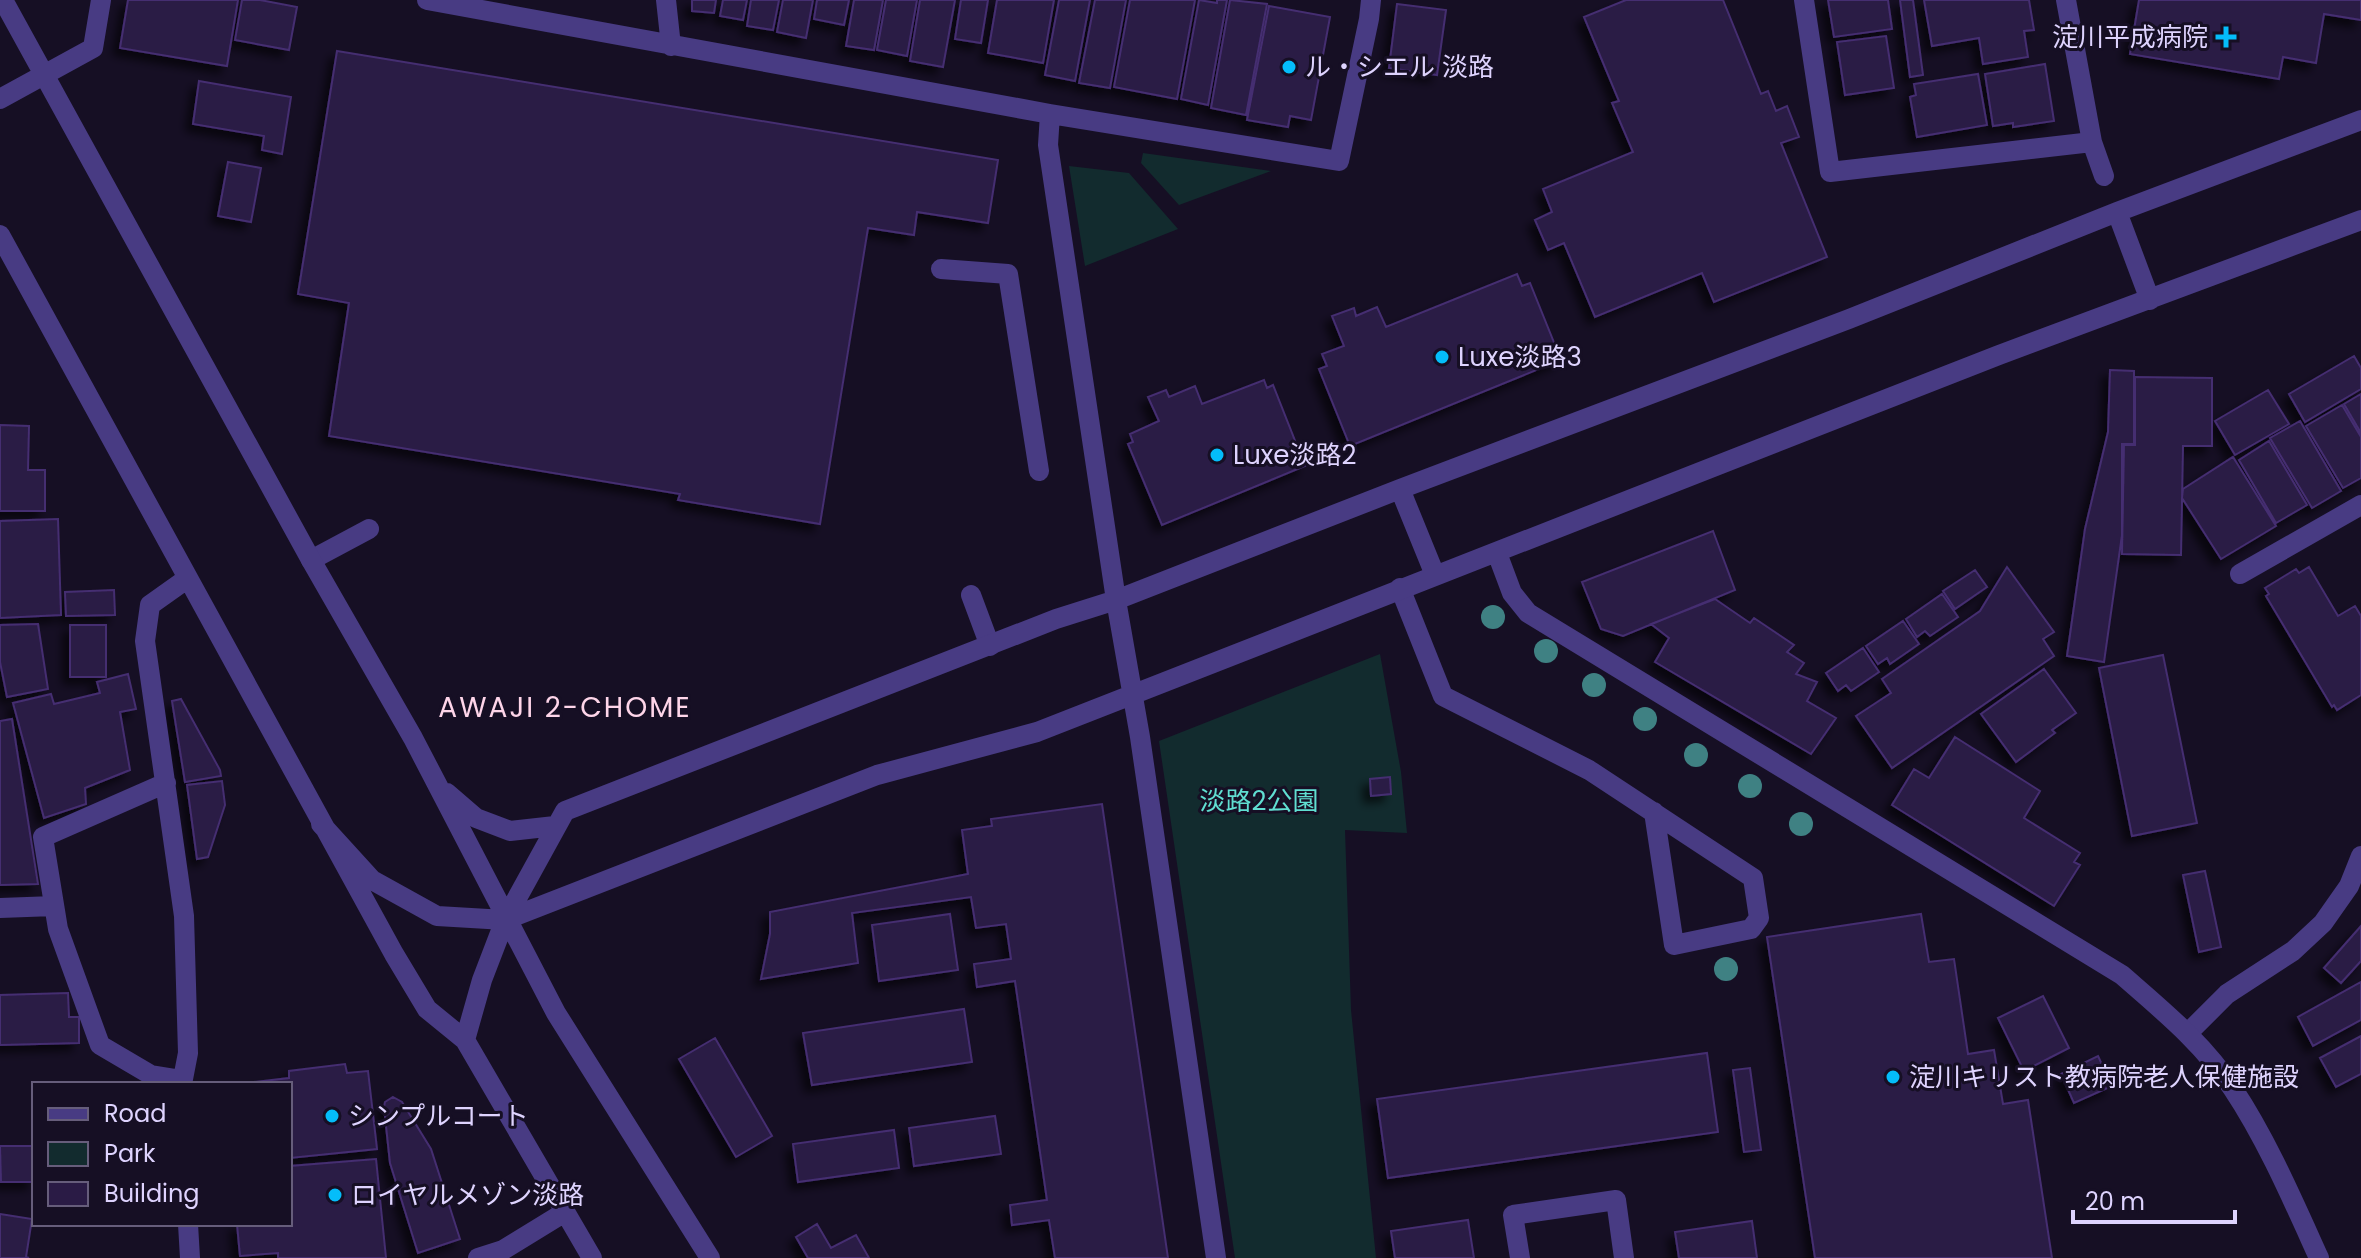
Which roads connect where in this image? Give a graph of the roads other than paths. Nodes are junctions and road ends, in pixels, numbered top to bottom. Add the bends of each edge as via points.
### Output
1 (3, 0) edge
2 (101, 0) edge
3 (427, 0) edge
4 (666, 0) edge
5 (1371, 0) edge
6 (1804, 0) edge
7 (2066, 0) edge
8 (671, 46) junction
9 (44, 75) junction
10 (0, 99) edge
11 (1050, 114) junction
12 (2361, 120) edge
13 (2092, 142) junction
14 (2104, 176) dead end
15 (2117, 212) junction
16 (2361, 220) edge
17 (0, 235) edge
18 (941, 269) dead end
19 (2150, 300) junction
20 (1039, 471) dead end
21 (1400, 489) junction
22 (2361, 505) edge
23 (369, 529) dead end
24 (1497, 553) junction
25 (311, 560) junction
26 (2240, 574) dead end
27 (1435, 575) junction
28 (188, 578) junction
29 (1400, 588) junction
30 (971, 595) dead end
31 (1116, 600) junction
32 (990, 646) junction
33 (1131, 696) junction
34 (166, 783) junction
35 (440, 787) junction
36 (1654, 812) junction
37 (321, 824) junction
38 (555, 826) junction
39 (2361, 856) edge
40 (54, 906) junction
41 (0, 908) edge
42 (505, 920) junction
43 (2188, 1033) junction
44 (465, 1040) junction
45 (182, 1082) edge
46 (565, 1212) junction
47 (188, 1226) edge
48 (190, 1258) edge
49 (478, 1258) edge
50 (592, 1258) edge
51 (710, 1258) edge
52 (1216, 1258) edge
53 (1520, 1258) edge
54 (1624, 1258) edge
55 (2319, 1258) edge

1 - 9 street
2 - 9 street via 93,48
3 - 8 street
4 - 8 street
5 - 11 street via 1339,161
6 - 13 street via 1830,172
7 - 13 street
8 - 11 street
9 - 10 street
9 - 25 street
11 - 31 street via 1048,145
12 - 15 street
13 - 14 street
15 - 19 street
15 - 21 street
16 - 19 street
17 - 28 street
18 - 20 street via 1008,274
19 - 24 street
21 - 27 street
21 - 31 street
22 - 26 street
23 - 25 street
24 - 27 street
24 - 43 street via 1512,593 1528,613 2122,975
25 - 35 street
27 - 29 street
28 - 34 street via 150,605 145,641
28 - 37 street
29 - 33 street
29 - 36 street via 1443,696 1589,770
30 - 32 street
31 - 32 street
31 - 33 street
32 - 38 street via 565,811
33 - 42 street via 1037,732 877,775
33 - 52 street
34 - 40 street via 43,837
34 - 45 street via 184,916 188,1053
35 - 38 street via 476,818 510,831
35 - 42 street
36 - 36 street via 1753,878 1759,918 1751,929 1674,945
37 - 42 street via 372,880 437,916
37 - 44 street via 427,1009
38 - 42 street
39 - 43 street via 2349,886 2323,923 2293,951 2227,994
40 - 41 street
40 - 45 street via 100,1045 151,1075
42 - 44 street
42 - 51 street via 556,1013
43 - 55 street via 2233,1088
44 - 46 street
46 - 49 street via 503,1250
46 - 50 street
47 - 48 street
53 - 54 street via 1513,1215 1616,1200

